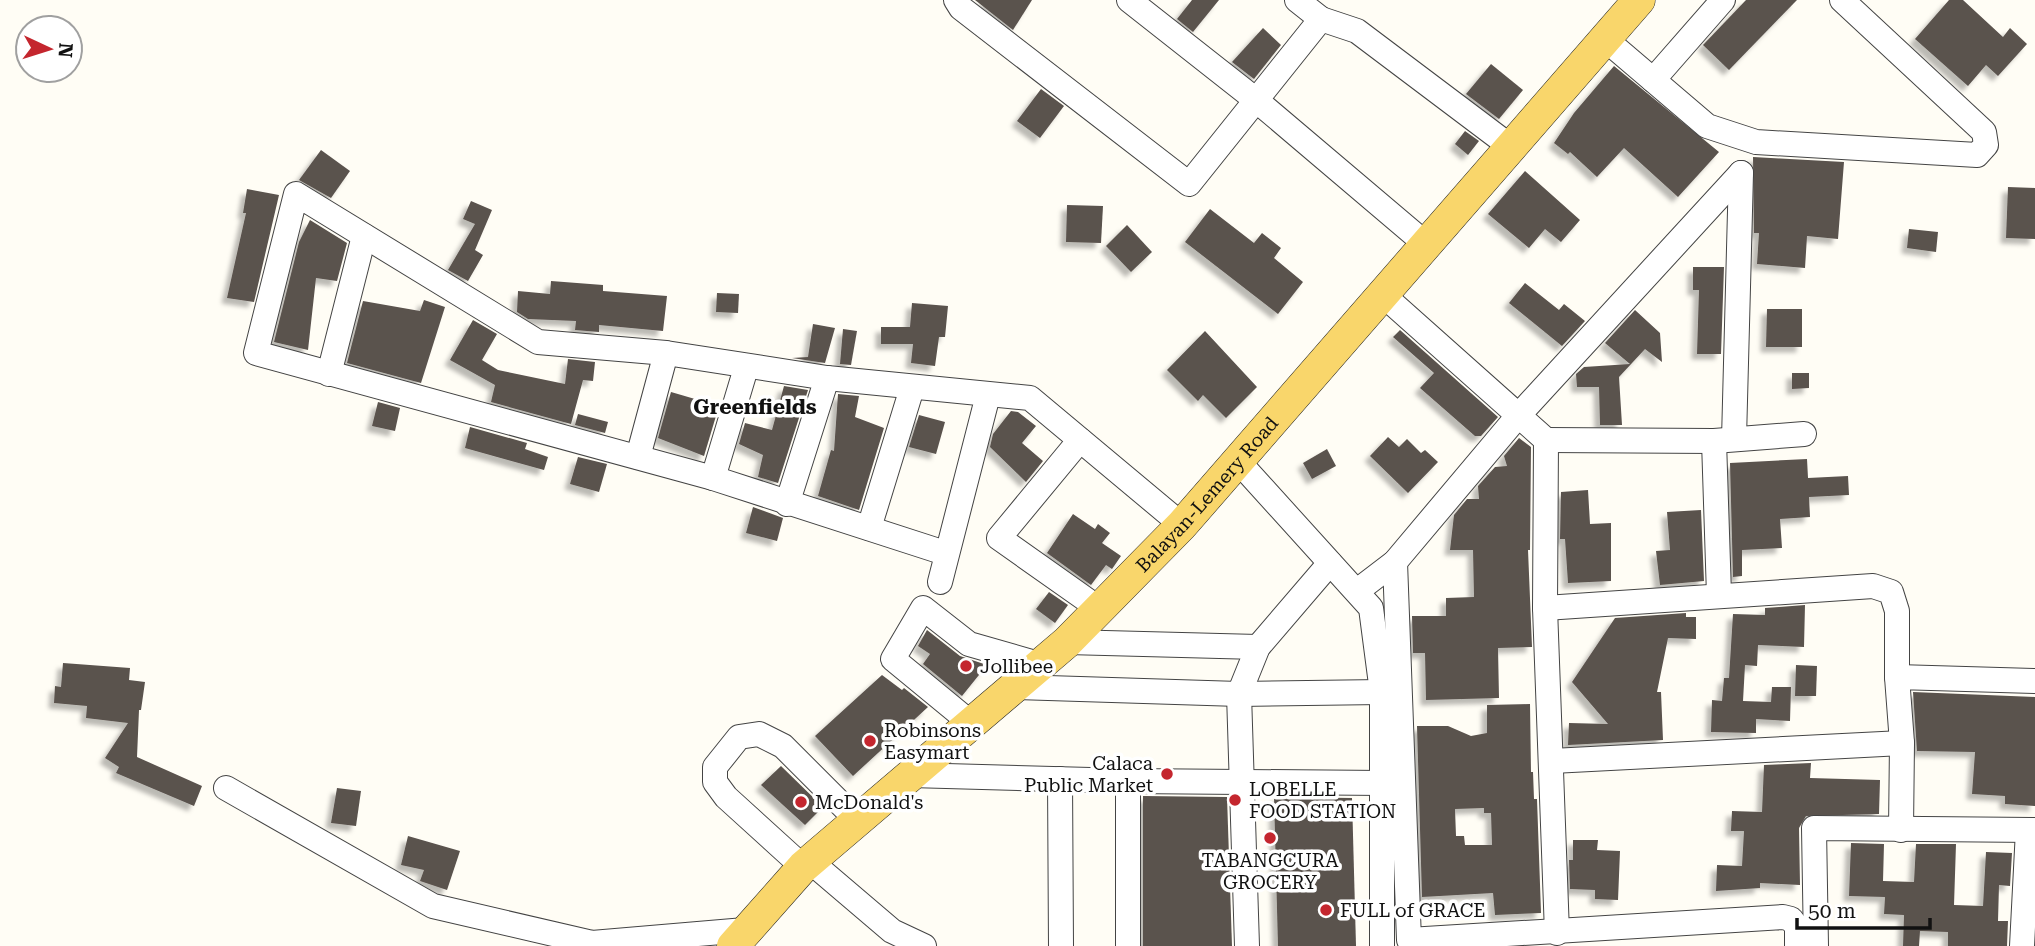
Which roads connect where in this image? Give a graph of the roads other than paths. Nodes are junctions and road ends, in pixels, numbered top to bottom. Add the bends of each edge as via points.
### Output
1 (956, 0) edge
2 (1129, 0) edge
3 (1297, 0) edge
4 (1639, 0) edge
5 (1723, 0) edge
6 (1843, 0) edge
7 (1321, 19) junction
8 (1605, 39) junction
9 (1653, 80) junction
10 (1256, 100) junction
11 (1511, 147) junction
12 (365, 236) junction
13 (1427, 245) junction
14 (1382, 294) junction
15 (666, 353) junction
16 (746, 368) junction
17 (328, 374) junction
18 (827, 378) junction
19 (912, 388) junction
20 (988, 396) junction
21 (1517, 417) junction
22 (1804, 434) dead end
23 (1080, 440) junction
24 (1546, 440) junction
25 (1724, 440) junction
26 (638, 457) junction
27 (1237, 460) junction
28 (713, 478) junction
29 (787, 504) junction
30 (1182, 525) junction
31 (869, 528) junction
32 (945, 553) junction
33 (1395, 562) junction
34 (1331, 563) junction
35 (940, 582) dead end
36 (1357, 591) junction
37 (1719, 595) junction
38 (1545, 608) junction
39 (1101, 610) junction
40 (1067, 642) junction
41 (1258, 647) junction
42 (1042, 665) junction
43 (1897, 677) junction
44 (2035, 681) edge
45 (1016, 687) junction
46 (1382, 692) junction
47 (1240, 694) junction
48 (972, 724) junction
49 (1902, 743) junction
50 (1552, 761) junction
51 (910, 775) junction
52 (1060, 779) junction
53 (1128, 781) junction
54 (1243, 781) junction
55 (1383, 783) junction
56 (226, 788) dead end
57 (857, 820) junction
58 (1901, 830) junction
59 (2032, 830) edge
60 (807, 865) junction
61 (1556, 933) junction
62 (739, 938) edge
63 (924, 946) edge
64 (1061, 946) edge
65 (1128, 946) edge
66 (1247, 946) edge
67 (1382, 946) edge
68 (1797, 946) edge
69 (1816, 946) edge
70 (2022, 946) edge

1 - 10 street via 1189,184
2 - 10 street
3 - 7 street
4 - 8 main road, Balayan-Lemery Road
5 - 9 street
6 - 9 street via 1984,132 1986,145 1977,155 1756,142 1707,126
7 - 10 street
7 - 11 street via 1357,31
8 - 9 street
8 - 11 main road, Balayan-Lemery Road
10 - 13 street
11 - 13 main road, Balayan-Lemery Road
12 - 15 street via 538,342
12 - 17 street
12 - 17 street via 296,194 256,354
13 - 14 main road, Balayan-Lemery Road
14 - 21 street
14 - 27 main road, Balayan-Lemery Road
15 - 16 street
15 - 26 street
16 - 18 street
16 - 28 street
17 - 26 street
18 - 19 street
18 - 29 street
19 - 20 street
19 - 31 street
20 - 23 street via 1030,398
20 - 32 street
21 - 24 street
21 - 25 street via 1741,173
21 - 33 street
22 - 25 street
23 - 30 street
23 - 39 street via 999,538
24 - 25 street
24 - 38 street
25 - 37 street
26 - 28 street
27 - 30 main road, Balayan-Lemery Road
27 - 34 street
28 - 29 street
29 - 31 street
30 - 39 main road, Balayan-Lemery Road
31 - 32 street
32 - 35 street
33 - 36 street
33 - 61 street via 1409,940
34 - 36 street
34 - 41 street
36 - 46 street via 1371,608
37 - 38 street
37 - 43 street via 1873,586 1891,592 1896,611
38 - 50 street
39 - 40 main road, Balayan-Lemery Road
40 - 41 street
40 - 42 main road, Balayan-Lemery Road
41 - 47 street
42 - 45 main road, Balayan-Lemery Road
42 - 48 street via 969,644 923,608 892,659
43 - 44 street
43 - 49 street
45 - 47 street
45 - 48 main road, Balayan-Lemery Road
46 - 47 street
46 - 55 street
47 - 54 street
48 - 51 main road, Balayan-Lemery Road
49 - 50 street
49 - 58 street
50 - 61 street
51 - 52 street
51 - 57 main road, Balayan-Lemery Road
52 - 53 street
52 - 64 street
53 - 54 street
53 - 65 street
54 - 55 street
54 - 66 street
55 - 67 street
56 - 62 street via 433,906 592,943
57 - 60 main road, Balayan-Lemery Road
57 - 60 street via 783,746 760,734 739,737 715,767 715,782 726,797
58 - 59 street
58 - 69 street via 1814,828
59 - 70 street
60 - 62 main road, Balayan-Lemery Road
60 - 63 street via 892,931
61 - 68 street via 1783,917 1797,927

